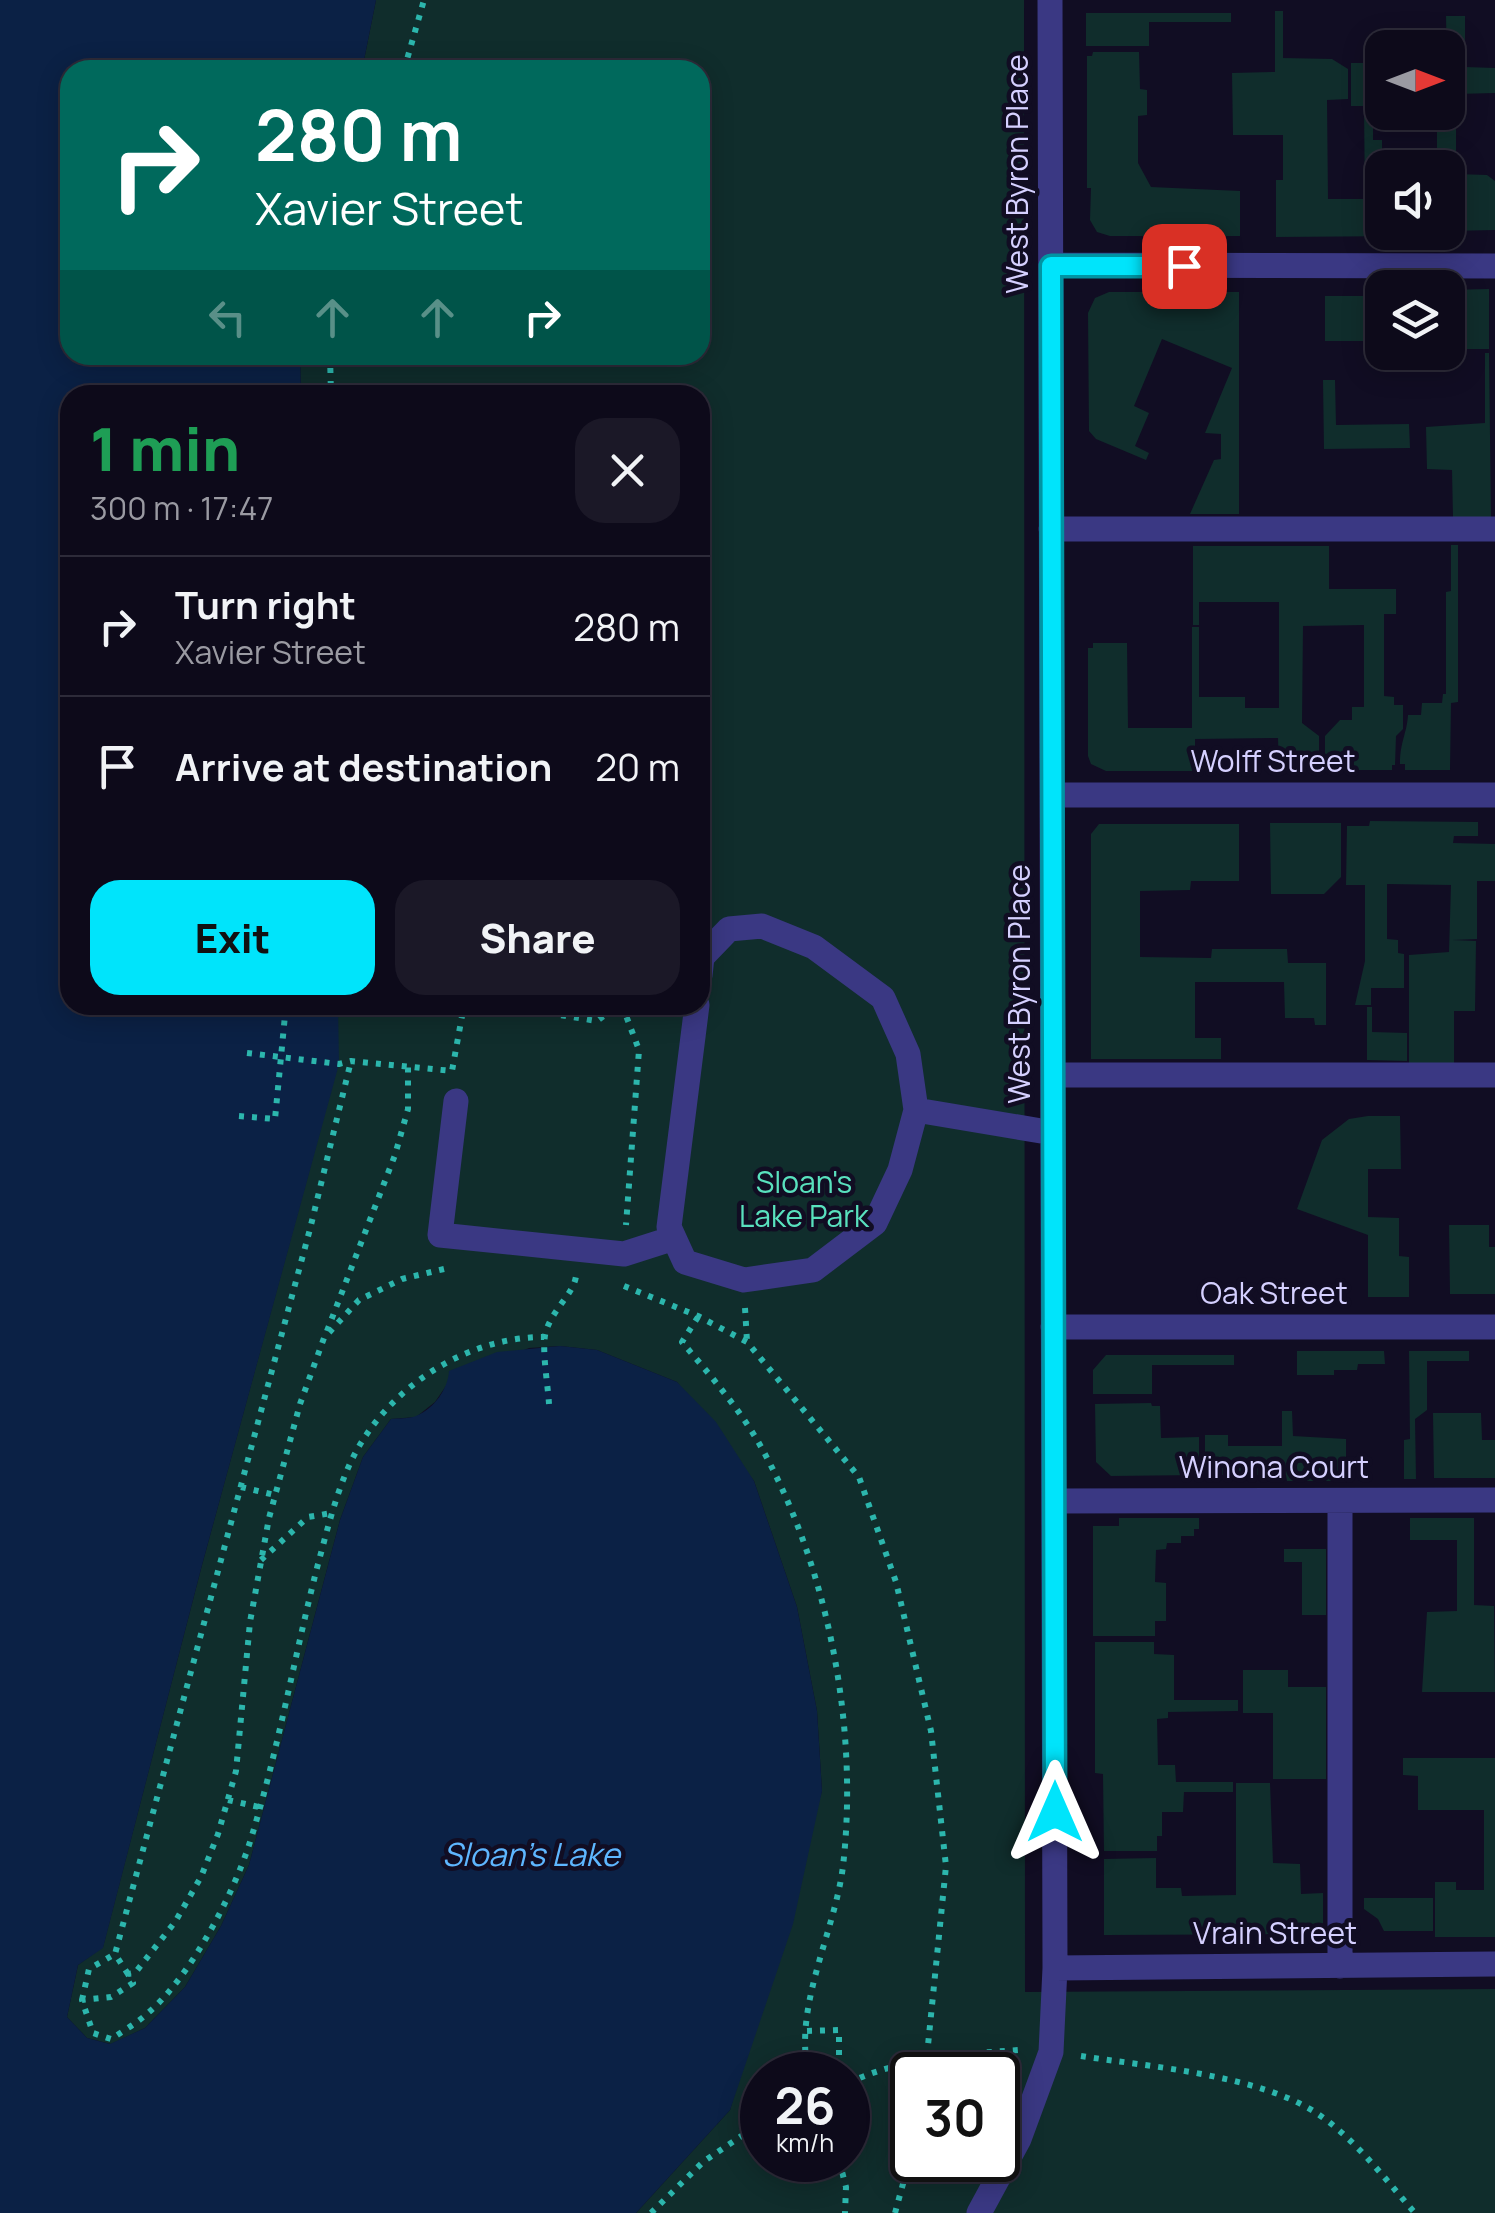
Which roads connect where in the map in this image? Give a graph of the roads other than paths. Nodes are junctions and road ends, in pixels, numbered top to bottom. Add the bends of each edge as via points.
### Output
1 (1050, 0) edge
2 (1051, 266) junction
3 (1495, 266) edge
4 (1495, 529) edge
5 (1052, 530) junction
6 (1495, 794) edge
7 (1052, 795) junction
8 (710, 949) edge
9 (695, 1015) edge
10 (1052, 1075) junction
11 (1495, 1075) edge
12 (456, 1100) dead end
13 (916, 1110) junction
14 (1052, 1134) junction
15 (674, 1238) junction
16 (1495, 1326) edge
17 (1053, 1327) junction
18 (1340, 1500) junction
19 (1495, 1500) edge
20 (1054, 1502) junction
21 (1495, 1964) edge
22 (1340, 1966) junction
23 (1055, 1968) junction
24 (980, 2213) edge

1 - 2 street, West Byron Place
2 - 3 street
2 - 5 street, West Byron Place
4 - 5 street
5 - 7 street, West Byron Place
6 - 7 street, Wolff Street
7 - 10 street, West Byron Place
8 - 13 street via 728,929 762,926 814,948 882,998 908,1054
9 - 15 street via 670,1226
10 - 11 street
10 - 14 street, West Byron Place
12 - 15 street via 440,1235 624,1254
13 - 14 street
13 - 15 street via 900,1170 875,1223 813,1270 744,1280 686,1262
14 - 17 street, West Byron Place
16 - 17 street, Oak Street
17 - 20 street, West Byron Place
18 - 19 street, Winona Court
18 - 20 street, Winona Court
18 - 22 street
20 - 23 street, West Byron Place
21 - 22 street, Vrain Street
22 - 23 street, Vrain Street
23 - 24 street, West Byron Place via 1051,2052 1019,2139

